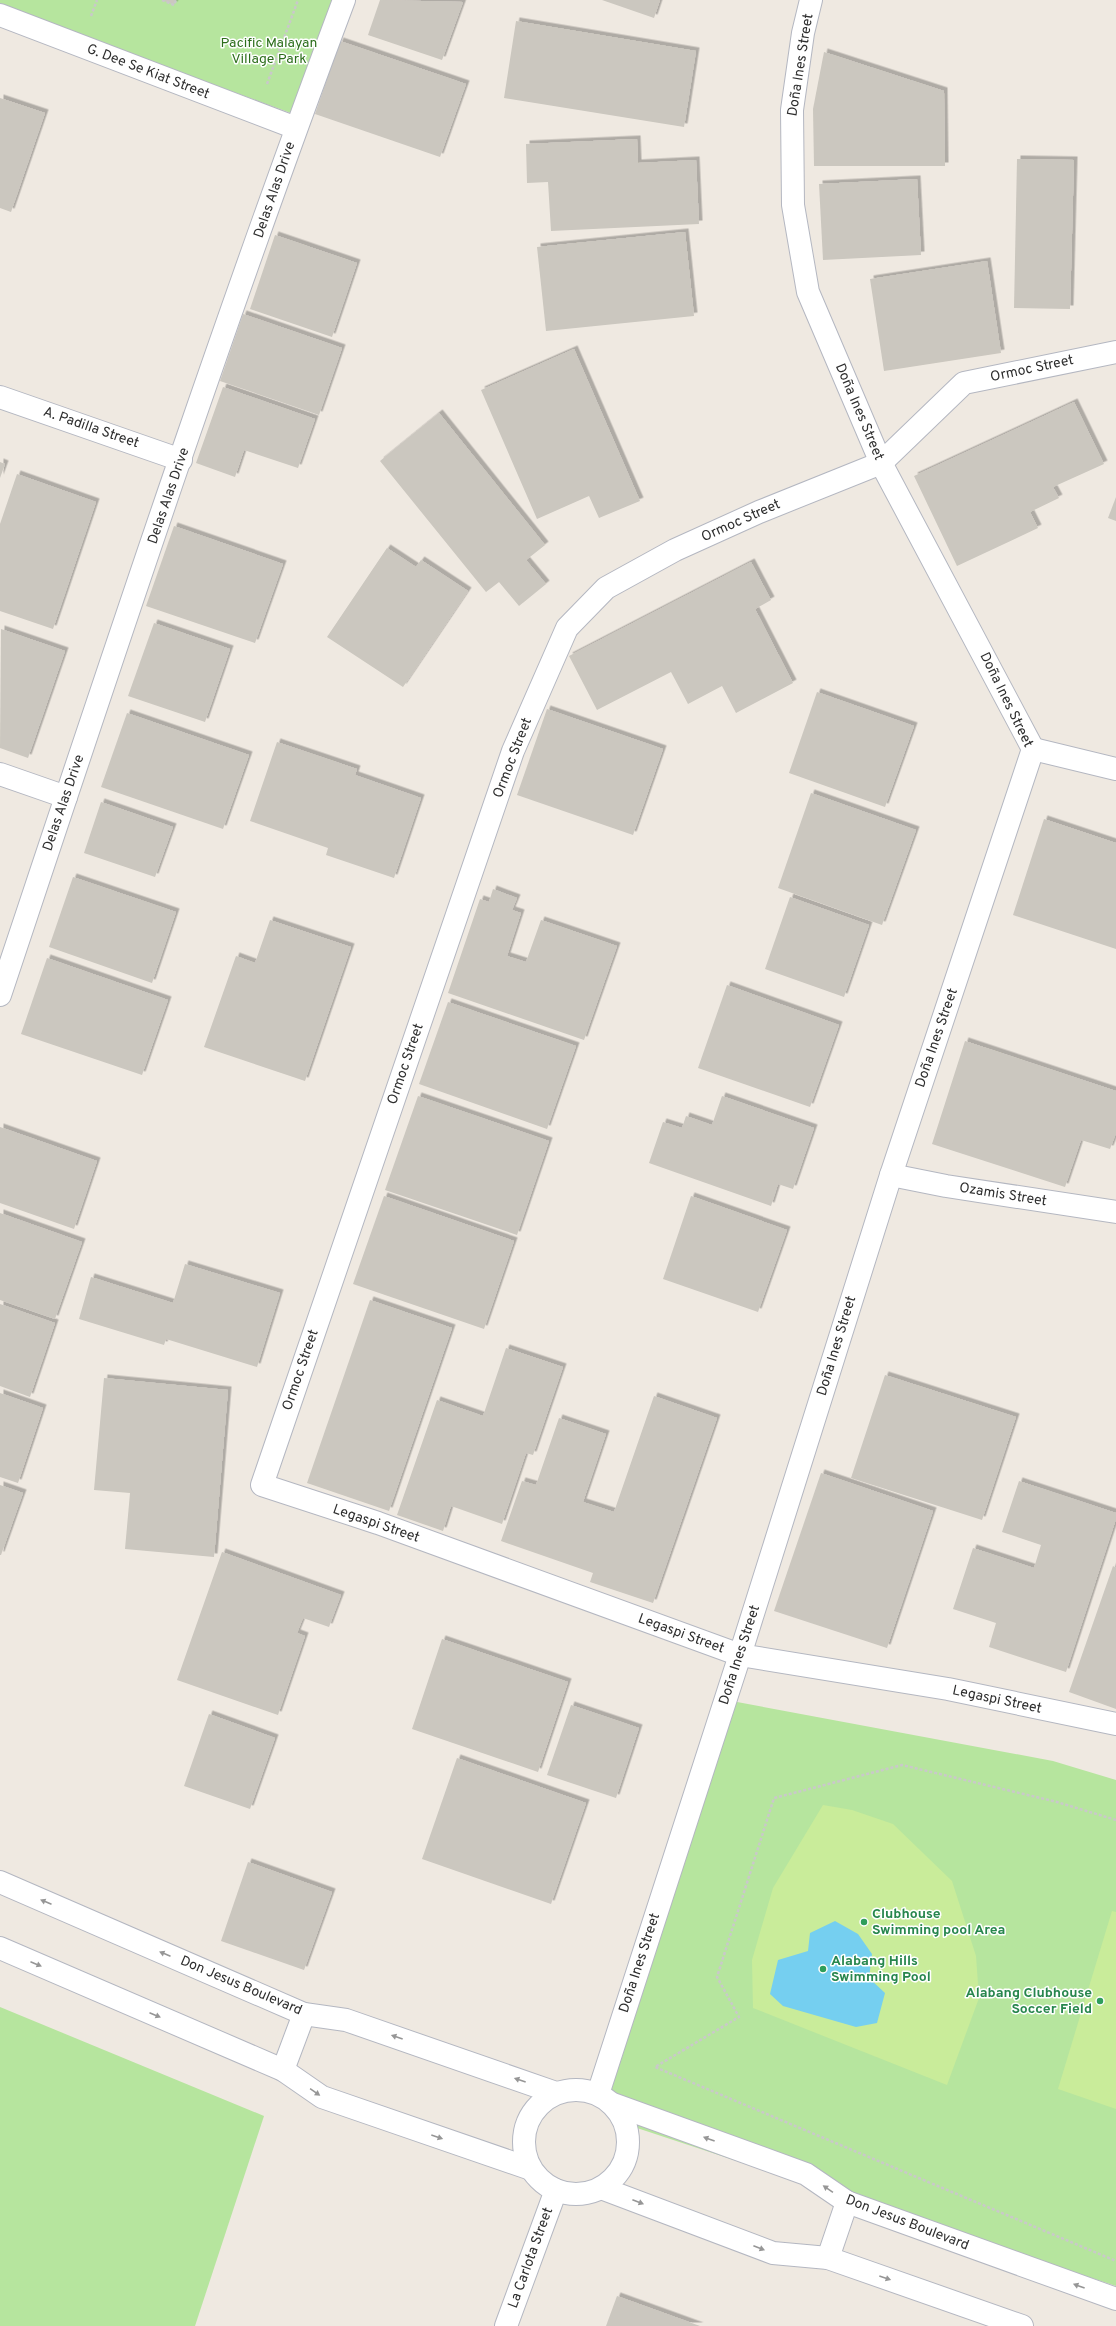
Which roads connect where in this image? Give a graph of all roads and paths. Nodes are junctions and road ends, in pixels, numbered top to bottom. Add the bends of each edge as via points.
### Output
1 (162, 0) edge
2 (176, 0) edge
3 (298, 0) edge
4 (344, 0) edge
5 (811, 0) edge
6 (0, 15) edge
7 (259, 82) dead end
8 (296, 128) junction
9 (1116, 352) edge
10 (0, 397) edge
11 (181, 460) junction
12 (881, 463) junction
13 (1034, 749) junction
14 (1116, 769) edge
15 (0, 774) edge
16 (66, 797) junction
17 (0, 995) edge
18 (891, 1175) junction
19 (1116, 1212) edge
20 (262, 1485) joint
21 (740, 1655) junction
22 (1116, 1724) edge
23 (1116, 1820) edge
24 (0, 1882) edge
25 (0, 1948) edge
26 (304, 2014) junction
27 (283, 2070) junction
28 (556, 2092) junction
29 (605, 2099) junction
30 (531, 2169) junction
31 (601, 2188) junction
32 (556, 2190) junction
33 (847, 2202) junction
34 (828, 2258) junction
35 (1116, 2261) edge
36 (1116, 2299) edge
37 (506, 2326) edge
38 (1022, 2326) edge

1 - 2 path via 174,5
3 - 7 path via 266,85
4 - 8 street, Delas Alas Drive
5 - 12 street, Doña Ines Street via 803,33 792,110 793,205 808,292
6 - 8 street, G. Dee Se Kiat Street
8 - 11 street, Delas Alas Drive
9 - 12 street, Ormoc Street via 964,384
10 - 11 street, A. Padilla Street
11 - 16 street, Delas Alas Drive
12 - 13 street, Doña Ines Street
12 - 20 street, Ormoc Street via 675,550 606,588 567,628 513,751
13 - 14 street
13 - 18 street, Doña Ines Street
15 - 16 street
16 - 17 street, Delas Alas Drive
18 - 19 street, Ozamis Street
18 - 21 street, Doña Ines Street
20 - 21 street, Legaspi Street via 378,1523
21 - 22 street, Legaspi Street via 948,1690
21 - 29 street, Doña Ines Street
23 - 35 path via 1057,1802 902,1765 774,1798 717,1977 739,2017 655,2067
26 -> 24 street, Don Jesus Boulevard
25 -> 27 street
26 - 27 street
28 -> 26 street, Don Jesus Boulevard via 346,2020
27 -> 30 street via 322,2097
28 - 29 street via 584,2090
28 - 30 street via 538,2106 526,2125 523,2140 525,2155
29 - 31 street via 622,2117 626,2127 628,2149 624,2164 614,2178
33 -> 29 street, Don Jesus Boulevard via 806,2174
30 - 32 street via 542,2182
31 - 32 street via 571,2194
31 -> 34 street via 773,2253
32 - 37 street, La Carlota Street
33 - 34 street
36 -> 33 street, Don Jesus Boulevard
34 -> 38 street

